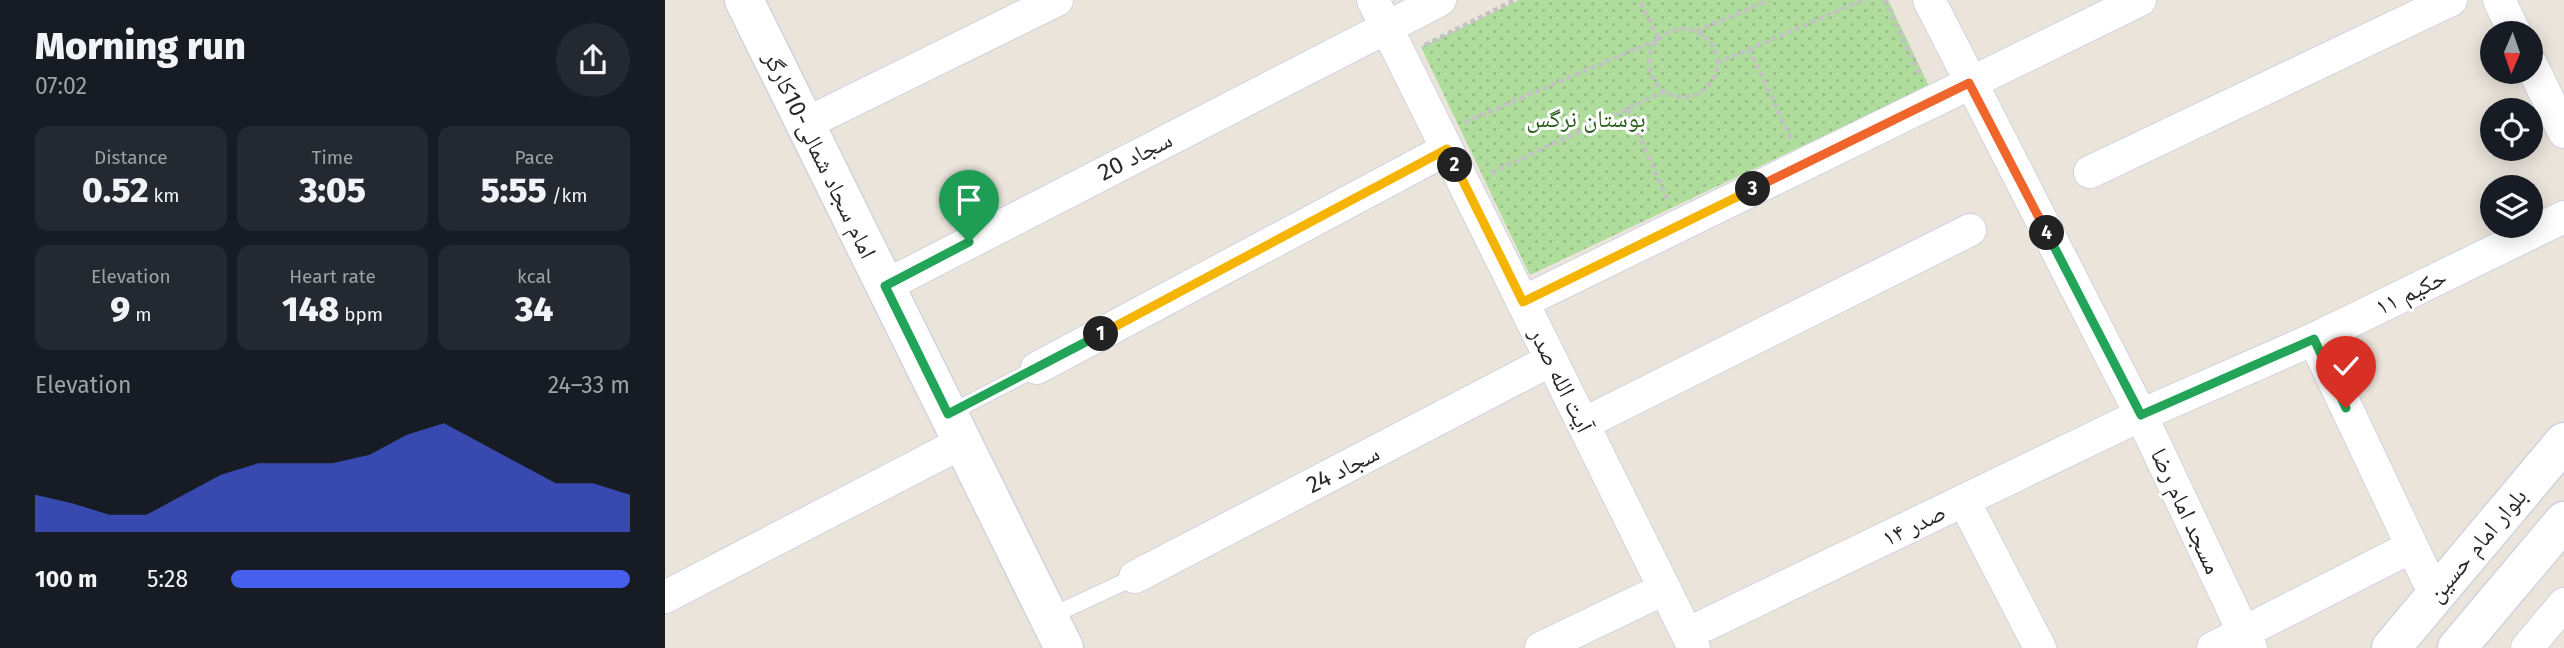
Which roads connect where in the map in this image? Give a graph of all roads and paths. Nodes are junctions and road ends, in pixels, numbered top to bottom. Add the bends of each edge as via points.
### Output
1 (744, 0) edge
2 (1057, 0) edge
3 (1440, 0) edge
4 (1515, 0) edge
5 (1639, 0) edge
6 (1769, 0) edge
7 (1864, 0) edge
8 (1884, 0) edge
9 (1929, 0) edge
10 (2140, 0) edge
11 (2451, 0) edge
12 (2499, 0) edge
13 (1379, 13) edge
14 (2509, 21) edge
15 (1696, 32) junction
16 (1659, 39) junction
17 (1749, 49) junction
18 (1430, 56) dead end
19 (1717, 63) junction
20 (2543, 78) edge
21 (1969, 83) junction
22 (1910, 84) dead end
23 (1665, 91) junction
24 (2555, 93) edge
25 (1627, 108) junction
26 (1458, 112) dead end
27 (1464, 123) junction
28 (805, 124) junction
29 (2564, 132) edge
30 (1804, 135) dead end
31 (1793, 140) junction
32 (1458, 141) junction
33 (1780, 146) dead end
34 (1483, 164) dead end
35 (2090, 172) dead end
36 (1488, 174) junction
37 (1494, 186) dead end
38 (1681, 194) dead end
39 (1668, 200) junction
40 (1656, 206) dead end
41 (2564, 217) edge
42 (1970, 230) dead end
43 (885, 286) junction
44 (1523, 302) junction
45 (2314, 339) junction
46 (1552, 360) junction
47 (1037, 368) joint
48 (2141, 415) junction
49 (1583, 424) junction
50 (955, 428) junction
51 (2564, 442) edge
52 (1964, 501) junction
53 (2564, 521) edge
54 (2411, 547) junction
55 (1135, 577) joint
56 (1664, 589) junction
57 (2435, 595) junction
58 (665, 597) edge
59 (2564, 604) edge
60 (1057, 633) edge
61 (2466, 638) edge
62 (1690, 641) edge
63 (2248, 641) edge
64 (1541, 648) edge
65 (2040, 648) edge
66 (2213, 648) edge
67 (2391, 648) edge
68 (2527, 648) edge

1 - 28 street, امام سجاد شمالی-10کارگر
2 - 28 street
3 - 13 street, سجاد 20
4 - 18 path via 1424,45
5 - 16 path
6 - 15 path
7 - 17 path
8 - 22 path via 1921,78
9 - 21 street, مسجد امام رضا
10 - 21 street
11 - 35 street
12 - 14 street
13 - 32 street, آیت الله صدر
13 - 43 street, سجاد 20
15 - 16 path via 1683,29
15 - 19 path via 1715,50
16 - 23 path via 1649,63 1651,76
16 - 27 path
17 - 19 path
17 - 31 path
19 - 23 path via 1715,76 1696,94 1683,97
20 - 24 street
21 - 44 street
21 - 48 street, مسجد امام رضا
23 - 25 path
24 - 29 street
25 - 36 path
25 - 39 path
26 - 27 path
27 - 32 path
28 - 43 street, امام سجاد شمالی-10کارگر
30 - 31 path
31 - 33 path
32 - 44 street, آیت الله صدر
32 - 47 street
34 - 36 path
36 - 37 path
38 - 39 path
39 - 40 path
41 - 45 street, حکیم ۱۱
42 - 49 street
43 - 50 street, امام سجاد شمالی-10کارگر
44 - 46 street, آیت الله صدر
45 - 48 street, حکیم ۱۱
45 - 54 street
46 - 49 street, آیت الله صدر
46 - 55 street, سجاد 24
47 - 50 lane
48 - 52 street, صدر ۱۴
48 - 63 street, مسجد امام رضا
49 - 56 street, آیت الله صدر
50 - 58 street
50 - 60 street, امام سجاد شمالی-10کارگر
51 - 57 street, بلوار امام حسین
52 - 62 street, صدر ۱۴
52 - 65 street
53 - 61 street, بلوار امام حسین
54 - 57 street
54 - 63 street
55 - 60 lane
56 - 62 street, آیت الله صدر
56 - 64 street
57 - 61 street
57 - 67 street, بلوار امام حسین
59 - 68 street
63 - 66 street

